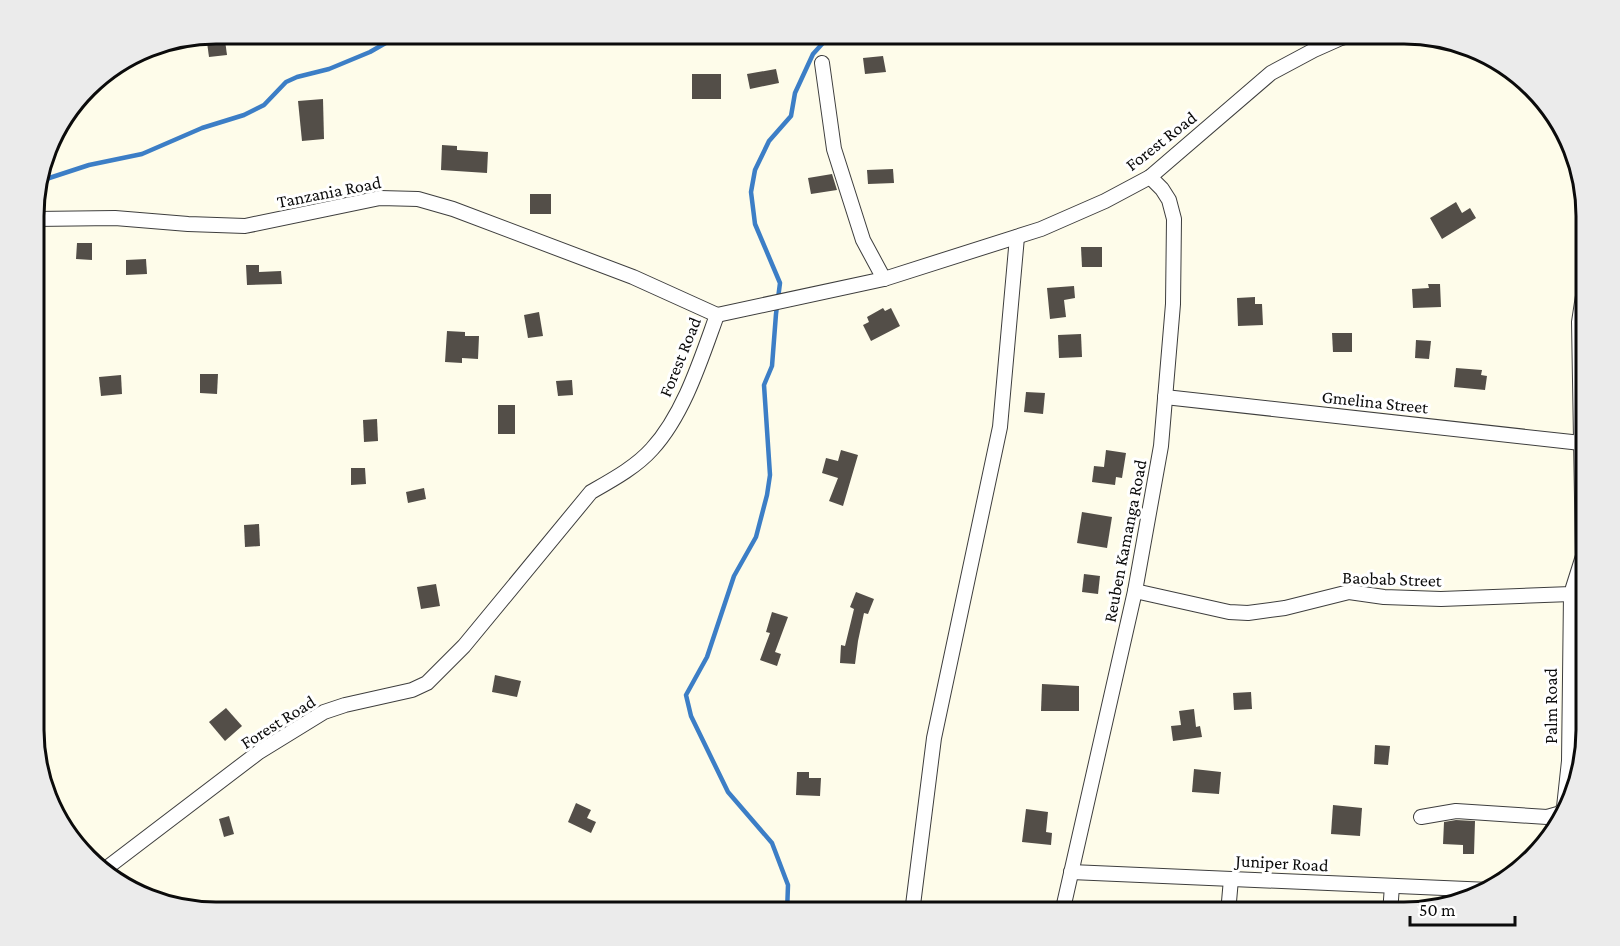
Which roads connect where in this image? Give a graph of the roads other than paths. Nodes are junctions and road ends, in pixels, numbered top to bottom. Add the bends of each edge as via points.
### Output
1 (1328, 44) edge
2 (822, 63) dead end
3 (1150, 177) junction
4 (44, 219) edge
5 (1017, 237) junction
6 (884, 279) junction
7 (717, 315) junction
8 (1165, 397) junction
9 (1576, 442) edge
10 (1576, 580) edge
11 (1135, 591) junction
12 (1571, 594) junction
13 (1566, 789) edge
14 (1553, 816) edge
15 (1421, 817) dead end
16 (112, 868) edge
17 (1071, 872) junction
18 (1231, 879) junction
19 (1392, 886) junction
20 (1470, 889) edge
21 (913, 902) edge
22 (1064, 902) edge
23 (1229, 902) edge
24 (1391, 902) edge

1 - 3 street, Forest Road via 1271,73
2 - 6 street via 834,149 863,240
3 - 5 street, Forest Road via 1105,201
3 - 8 street, Reuben Kamanga Road via 1169,200 1174,219 1173,304
4 - 7 street, Tanzania Road via 115,218 245,226 380,198 418,199 633,278
5 - 6 street, Forest Road
5 - 21 street via 1000,427 934,738
6 - 7 street, Forest Road
7 - 16 street, Forest Road via 694,380 652,449 591,492 435,676 412,690 324,712 259,752
8 - 9 street, Gmelina Street
8 - 11 street, Reuben Kamanga Road via 1161,446
10 - 12 street
11 - 12 street, Baobab Street via 1248,613 1349,592 1441,599
11 - 17 street, Reuben Kamanga Road
12 - 13 street, Palm Road
14 - 15 street via 1456,811
17 - 18 street, Juniper Road
17 - 22 street, Reuben Kamanga Road
18 - 19 street, Juniper Road
18 - 23 street
19 - 20 street, Juniper Road
19 - 24 street

